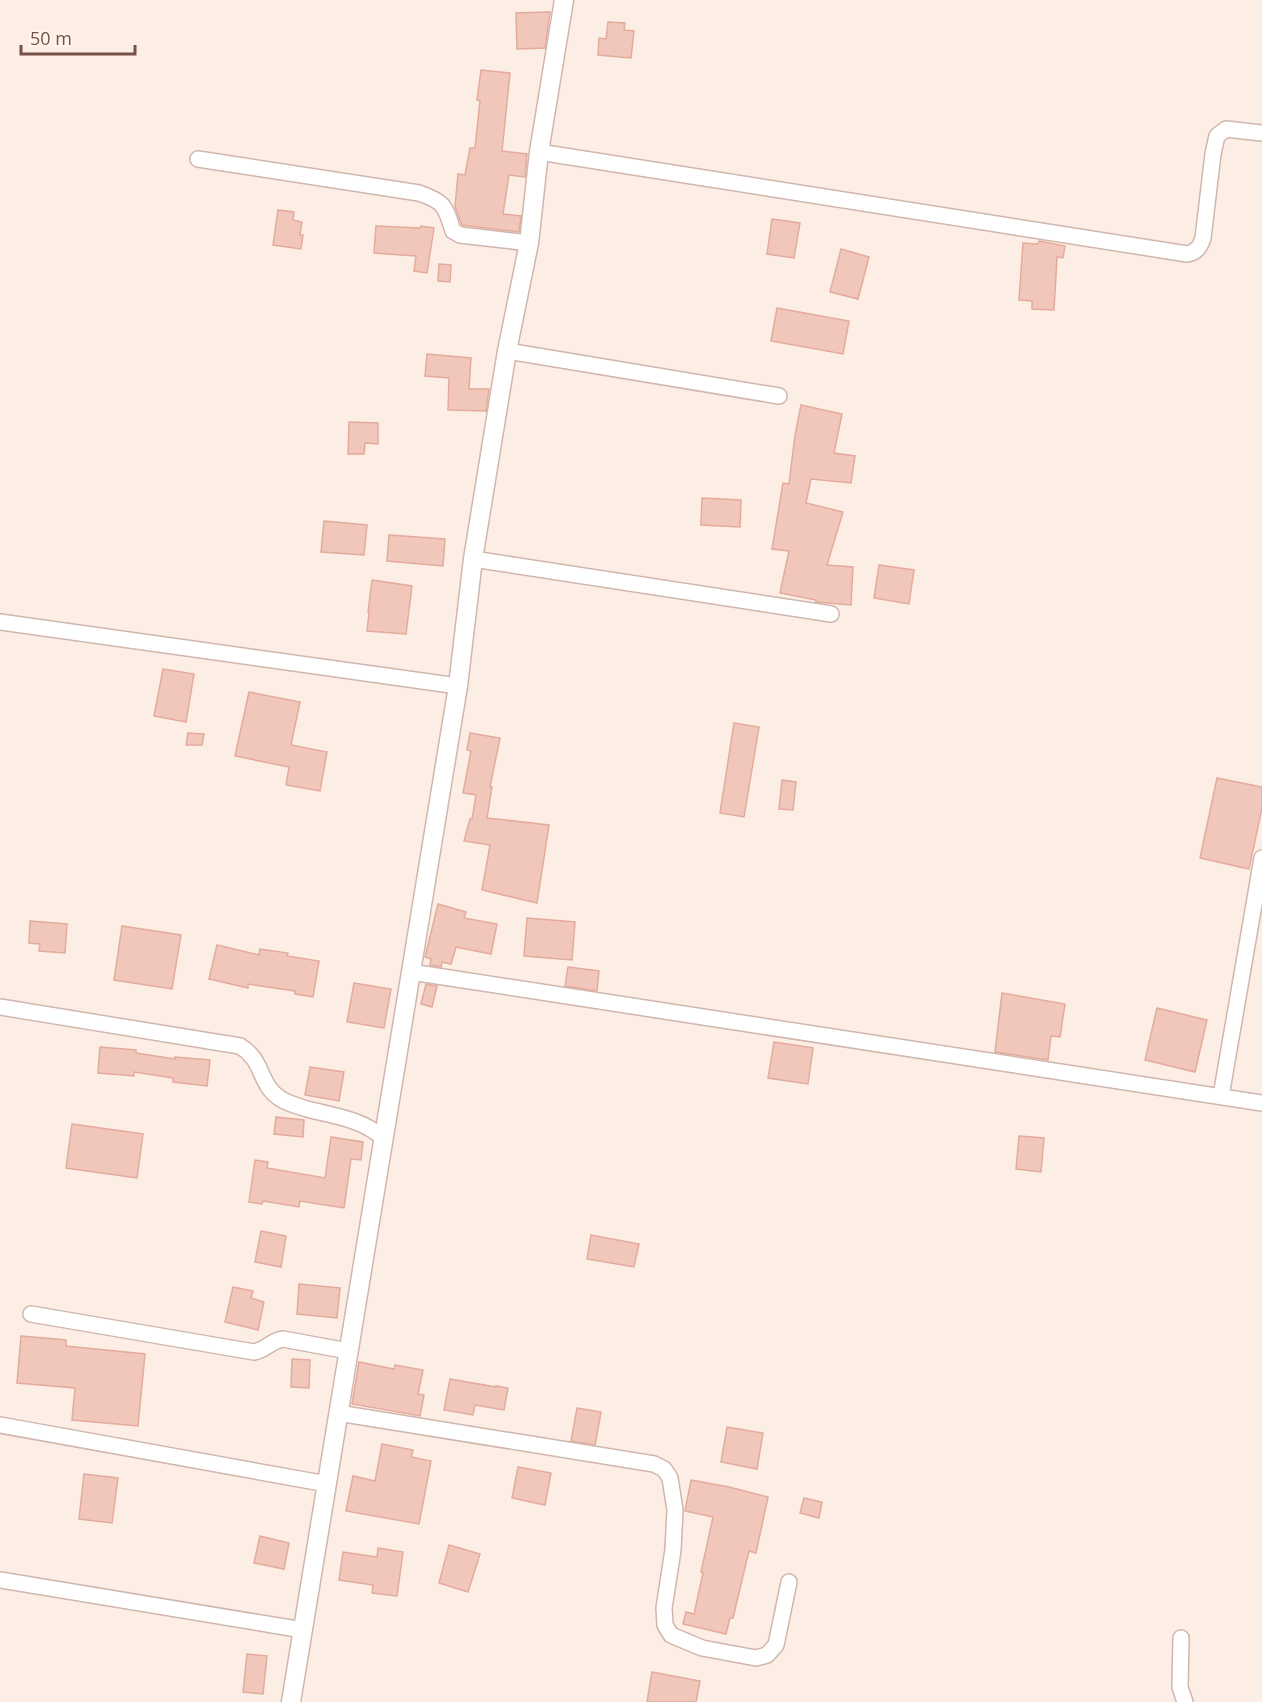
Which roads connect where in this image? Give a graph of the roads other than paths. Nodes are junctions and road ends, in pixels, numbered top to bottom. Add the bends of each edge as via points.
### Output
1 (564, 0) edge
2 (1262, 133) edge
3 (539, 152) junction
4 (198, 159) dead end
5 (528, 243) junction
6 (507, 351) junction
7 (778, 396) dead end
8 (473, 559) junction
9 (831, 614) dead end
10 (0, 622) edge
11 (458, 686) junction
12 (1262, 858) edge
13 (411, 972) junction
14 (0, 1007) edge
15 (1221, 1096) junction
16 (1262, 1102) edge
17 (383, 1138) junction
18 (31, 1314) dead end
19 (348, 1351) junction
20 (338, 1413) junction
21 (0, 1425) edge
22 (327, 1484) junction
23 (0, 1580) edge
24 (789, 1582) dead end
25 (303, 1630) junction
26 (1181, 1638) dead end
27 (291, 1702) edge
28 (1185, 1702) edge

1 - 3 street
2 - 3 street via 1226,129 1217,136 1203,238 1200,247 1187,254
3 - 5 street
4 - 5 street via 419,194 441,202 453,231 460,235
5 - 6 street
6 - 7 street
6 - 8 street
8 - 9 street
8 - 11 street
10 - 11 street
11 - 13 street
12 - 15 street
13 - 15 street
13 - 17 street
14 - 17 street via 240,1046 258,1062 268,1086 279,1098 295,1106 355,1121
15 - 16 street
17 - 19 street
18 - 19 street via 249,1351 259,1351 283,1338
19 - 20 street
20 - 22 street
20 - 24 street via 654,1464 664,1469 670,1478 675,1510 665,1625 671,1635 702,1648 756,1658 767,1655 776,1645
21 - 22 street
22 - 25 street
23 - 25 street
25 - 27 street
26 - 28 street via 1180,1687

